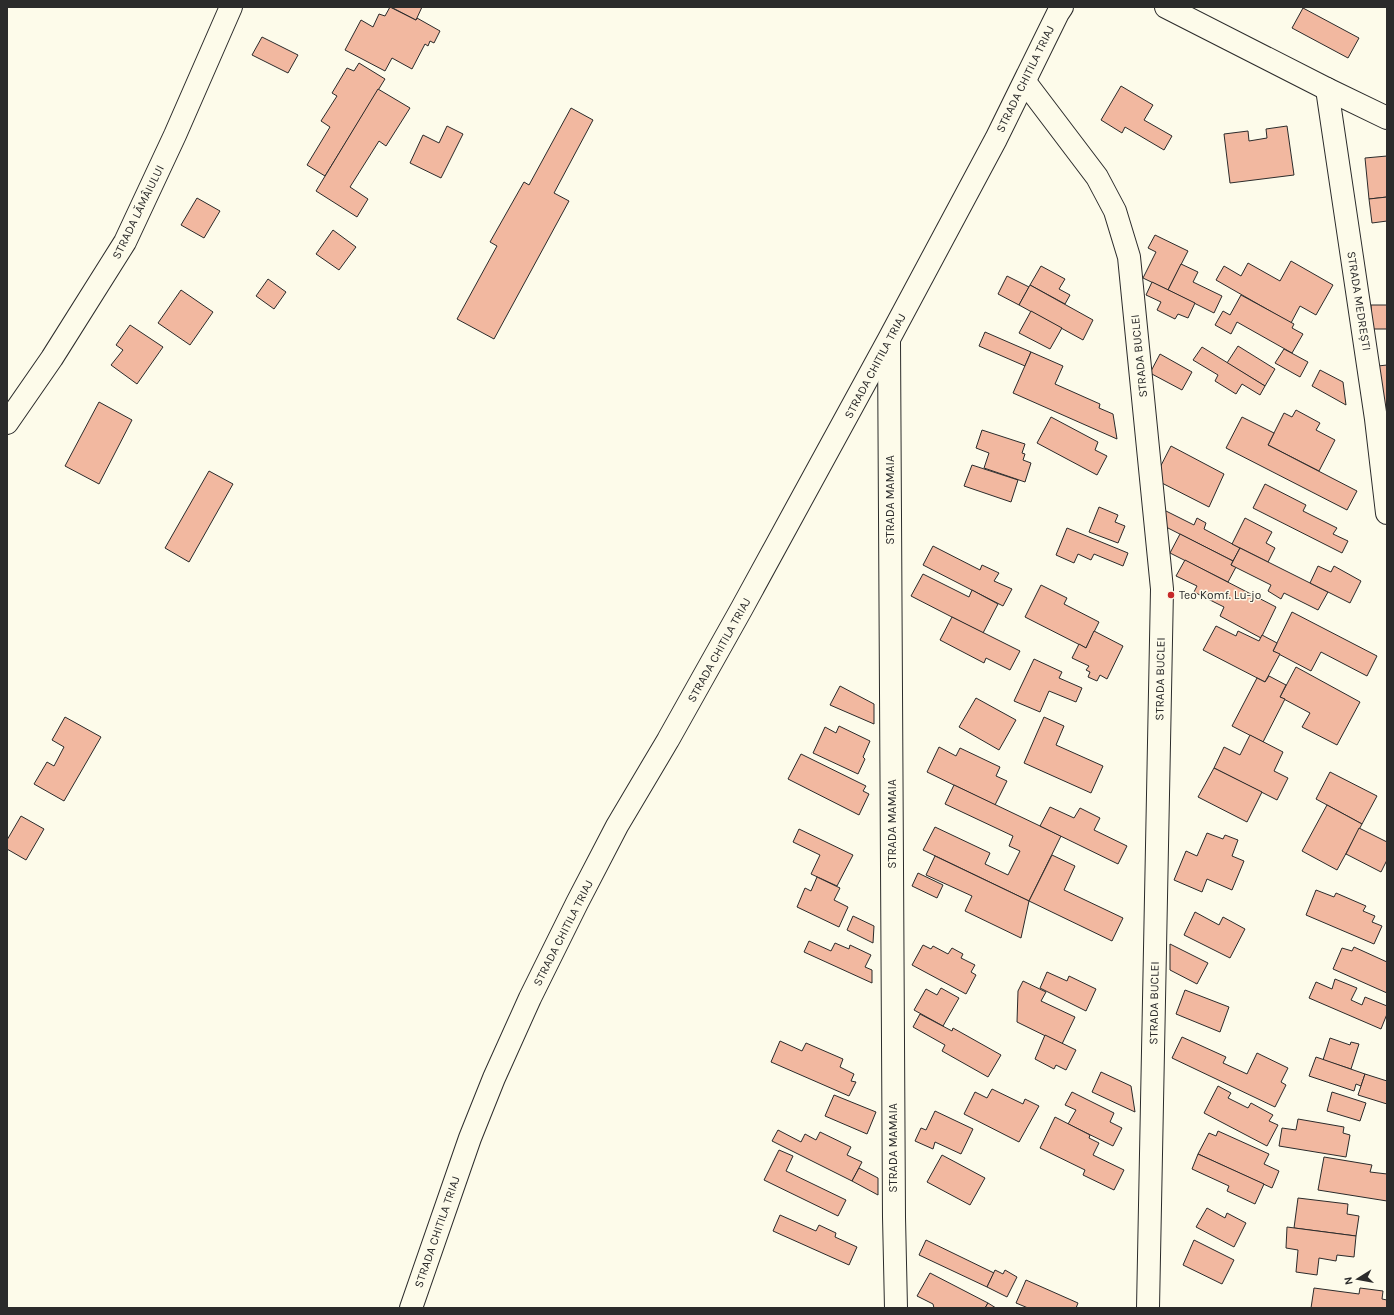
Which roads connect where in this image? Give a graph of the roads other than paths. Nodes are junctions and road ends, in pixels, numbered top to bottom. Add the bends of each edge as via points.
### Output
1 (231, 7) edge
2 (1062, 7) edge
3 (1166, 7) edge
4 (1025, 82) junction
5 (1327, 89) junction
6 (1387, 118) edge
7 (889, 339) junction
8 (7, 423) edge
9 (1387, 513) edge
10 (411, 1308) edge
11 (896, 1308) edge
12 (1148, 1308) edge

1 - 8 street, STRADA LĂMÂIULUI via 125,242 52,358
2 - 4 street, STRADA CHITILA TRIAJ
3 - 5 street
4 - 7 street, STRADA CHITILA TRIAJ
4 - 12 street, STRADA BUCLEI via 1097,177 1115,211 1130,264 1162,589
5 - 6 street
5 - 9 street, STRADA MEDREȘTI via 1376,419
7 - 10 street, STRADA CHITILA TRIAJ via 742,608 617,826 530,998 470,1138
7 - 11 street, STRADA MAMAIA

